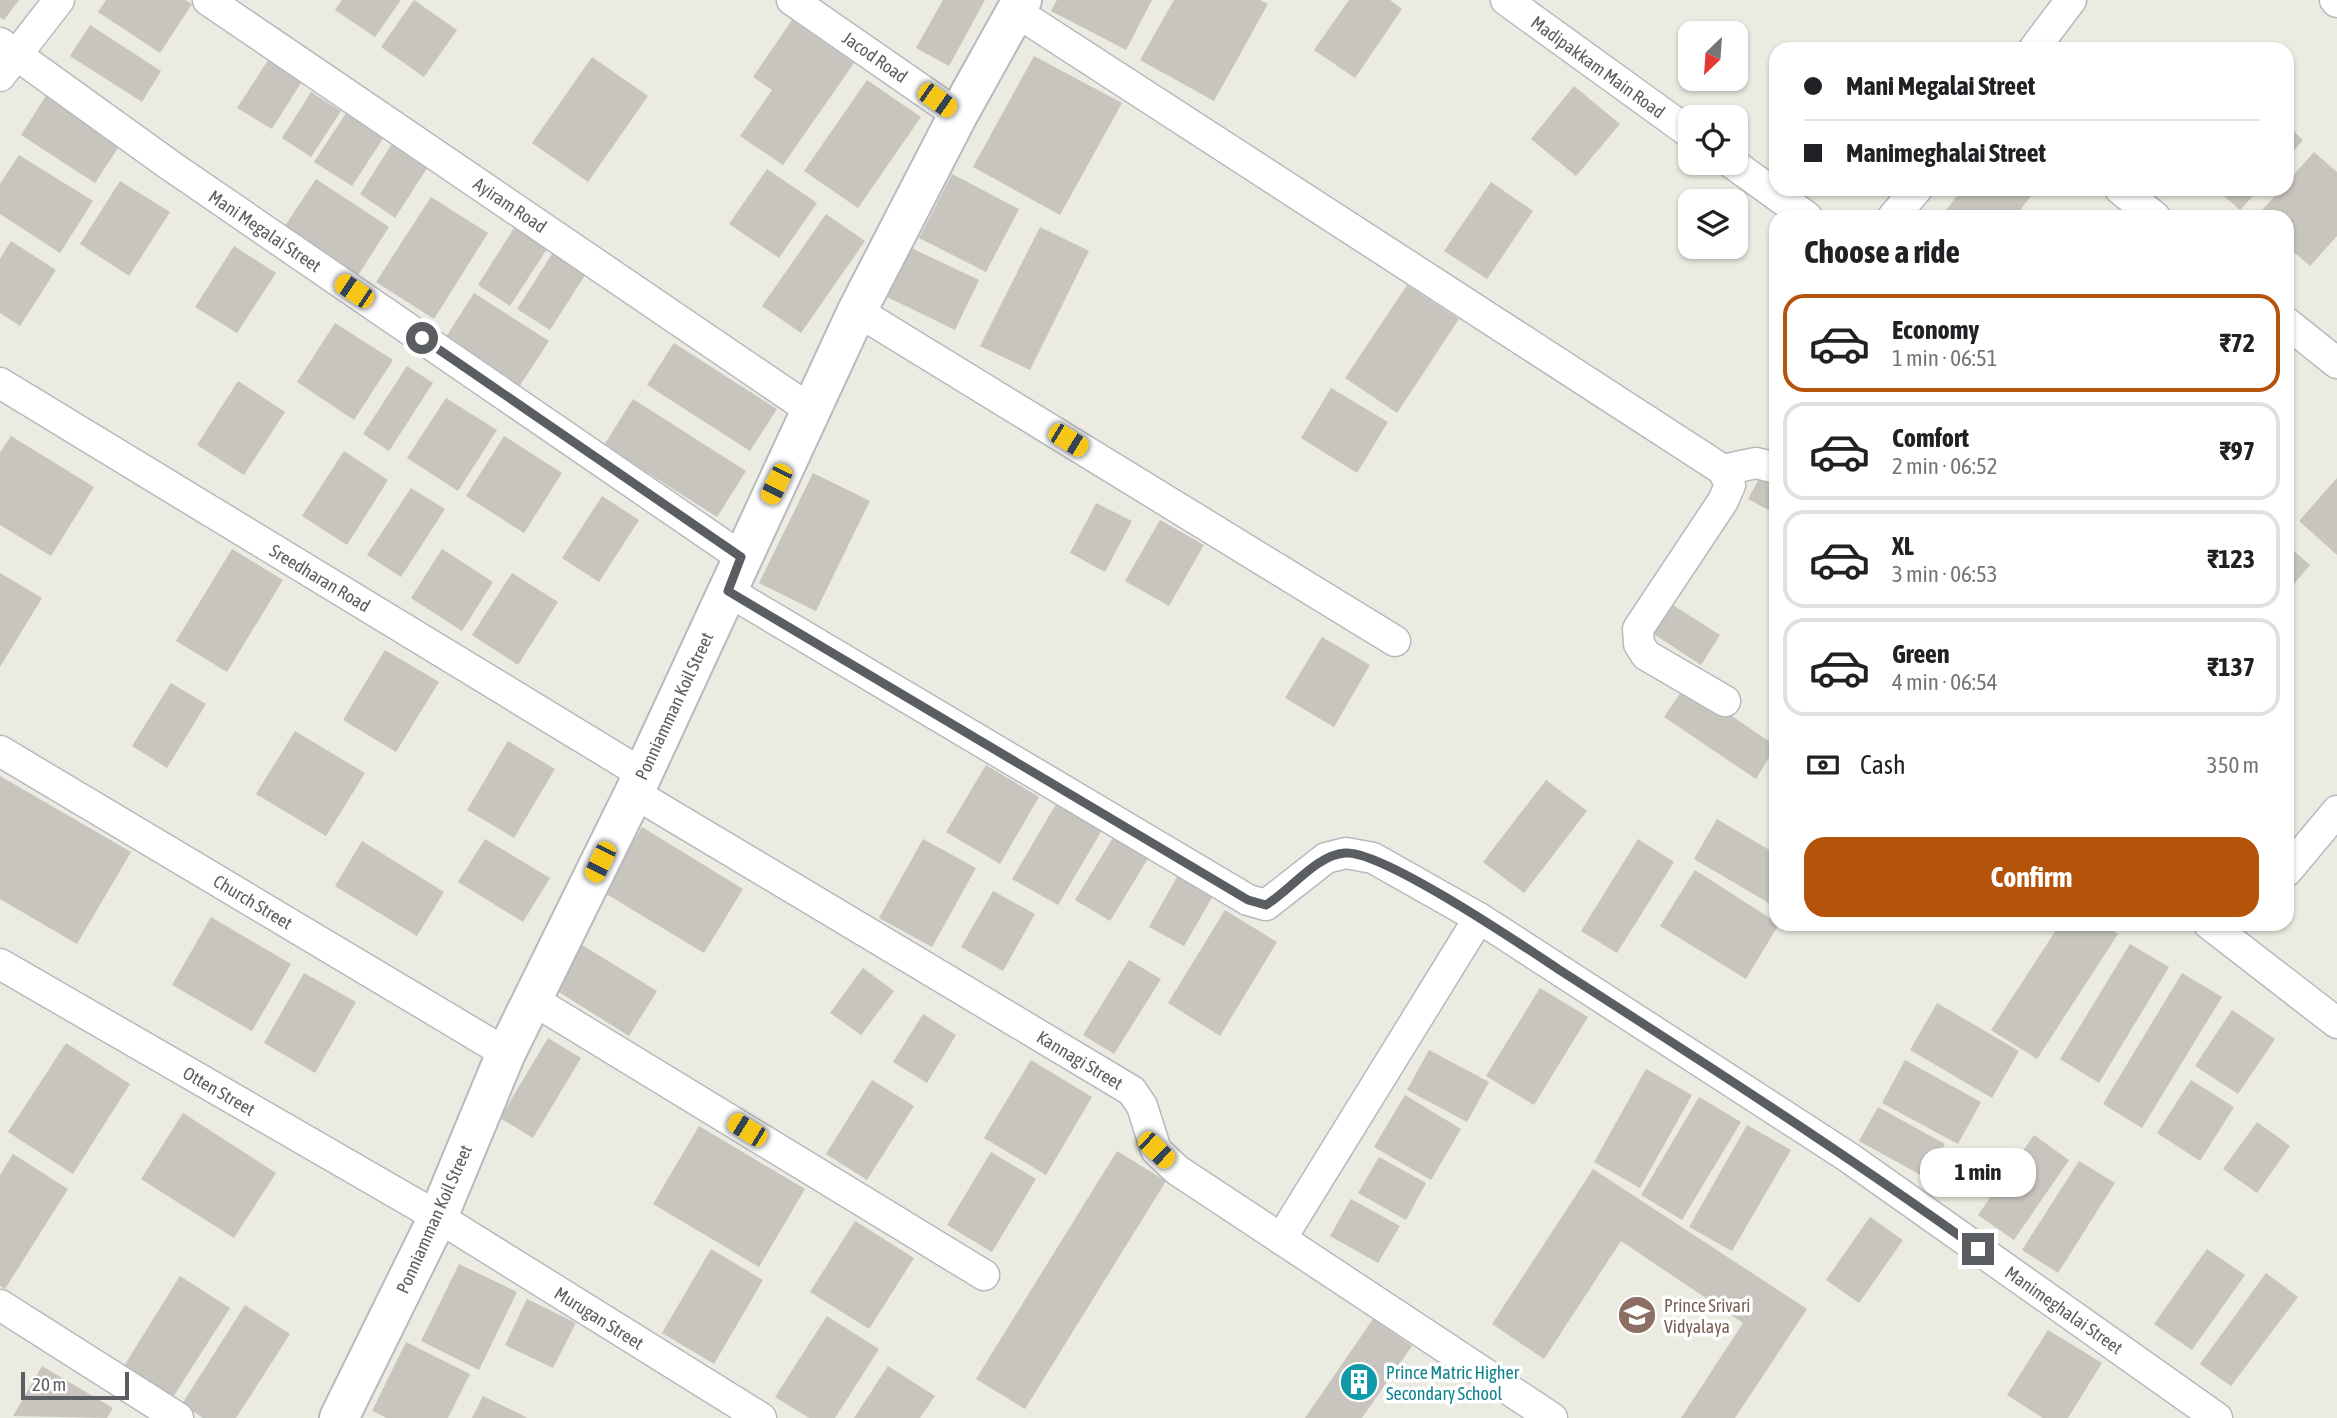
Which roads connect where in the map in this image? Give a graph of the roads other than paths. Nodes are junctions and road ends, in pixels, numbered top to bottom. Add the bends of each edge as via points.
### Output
1 (59, 0) edge
2 (208, 0) edge
3 (792, 0) edge
4 (1506, 0) edge
5 (2071, 0) edge
6 (1019, 5) edge
7 (2039, 42) edge
8 (5, 57) edge
9 (958, 115) junction
10 (1678, 124) edge
11 (1748, 175) edge
12 (1769, 190) edge
13 (1778, 196) edge
14 (1911, 196) edge
15 (2129, 196) edge
16 (1797, 210) edge
17 (1899, 210) edge
18 (2146, 210) edge
19 (857, 311) junction
20 (2294, 329) edge
21 (2337, 363) edge
22 (0, 383) edge
23 (812, 411) junction
24 (1769, 466) edge
25 (1723, 470) junction
26 (734, 574) junction
27 (1395, 641) dead end
28 (1725, 701) dead end
29 (0, 751) edge
30 (637, 783) junction
31 (2337, 811) edge
32 (2294, 863) edge
33 (1479, 918) junction
34 (2230, 931) edge
35 (0, 964) edge
36 (533, 1000) junction
37 (2337, 1023) edge
38 (506, 1053) junction
39 (438, 1217) junction
40 (1281, 1239) junction
41 (984, 1275) dead end
42 (0, 1305) edge
43 (178, 1418) edge
44 (340, 1418) edge
45 (761, 1418) edge
46 (1552, 1418) edge
47 (2217, 1418) edge

1 - 8 street
2 - 23 street, Ayiram Road
3 - 9 street, Jacod Road
4 - 10 street, Madipakkam Main Road
5 - 7 street
6 - 9 street, Ponniamman Koil Street
6 - 25 street
8 - 26 street, Mani Megalai Street via 171,166
9 - 19 street, Ponniamman Koil Street
11 - 12 street
13 - 16 street
14 - 17 street
15 - 18 street
19 - 23 street, Ponniamman Koil Street
19 - 27 street
20 - 21 street
22 - 30 street, Sreedharan Road
23 - 26 street, Ponniamman Koil Street
24 - 25 street via 1756,463
25 - 28 street via 1730,485 1723,500 1638,629 1646,655
26 - 30 street, Ponniamman Koil Street
26 - 33 street, Manimeghalai Street via 1248,900 1266,905 1326,858 1346,853 1373,858
29 - 38 street, Church Street
30 - 36 street, Ponniamman Koil Street
30 - 40 street, Kannagi Street via 1132,1091 1143,1106 1156,1150 1177,1170
31 - 32 street
33 - 40 street
33 - 47 street, Manimeghalai Street via 1848,1157
34 - 37 street
35 - 39 street, Otten Street
36 - 38 street, Ponniamman Koil Street
36 - 41 street
38 - 39 street, Ponniamman Koil Street
39 - 44 street, Ponniamman Koil Street
39 - 45 street, Murugan Street
40 - 46 street, Kannagi Street
42 - 43 street

